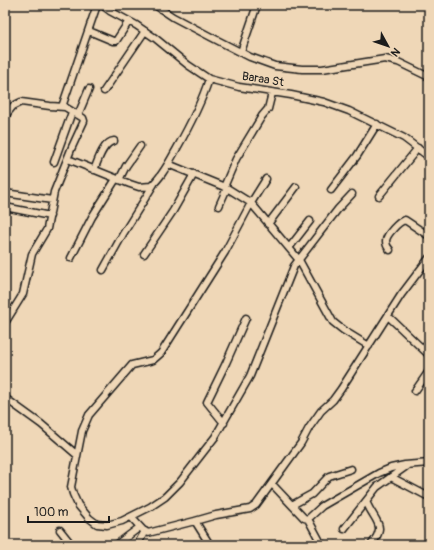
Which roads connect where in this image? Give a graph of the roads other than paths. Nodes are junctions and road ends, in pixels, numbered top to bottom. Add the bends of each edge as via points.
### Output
1 (97, 5) edge
2 (102, 5) edge
3 (155, 5) edge
4 (256, 5) edge
5 (129, 21) junction
6 (89, 31) junction
7 (145, 31) junction
8 (241, 52) junction
9 (429, 77) edge
10 (209, 79) junction
11 (89, 89) dead end
12 (104, 91) dead end
13 (272, 93) junction
14 (65, 107) junction
15 (6, 113) edge
16 (75, 113) junction
17 (377, 124) junction
18 (114, 141) dead end
19 (140, 146) dead end
20 (418, 148) junction
21 (429, 157) edge
22 (68, 159) junction
23 (54, 162) dead end
24 (168, 164) junction
25 (94, 170) junction
26 (194, 174) junction
27 (266, 179) dead end
28 (118, 180) junction
29 (154, 183) junction
30 (296, 187) dead end
31 (226, 188) junction
32 (331, 190) dead end
33 (5, 193) edge
34 (352, 194) dead end
35 (379, 196) dead end
36 (52, 200) junction
37 (251, 203) junction
38 (219, 206) dead end
39 (6, 209) edge
40 (50, 216) junction
41 (310, 221) dead end
42 (268, 224) junction
43 (429, 236) edge
44 (289, 248) junction
45 (390, 250) dead end
46 (144, 254) dead end
47 (71, 258) dead end
48 (429, 258) edge
49 (299, 260) junction
50 (103, 270) dead end
51 (388, 316) junction
52 (246, 318) dead end
53 (5, 323) edge
54 (370, 346) junction
55 (429, 355) edge
56 (429, 371) edge
57 (415, 391) dead end
58 (5, 398) edge
59 (224, 423) junction
60 (77, 455) junction
61 (429, 463) edge
62 (409, 464) junction
63 (351, 469) dead end
64 (391, 477) junction
65 (272, 484) junction
66 (429, 497) edge
67 (366, 501) junction
68 (292, 505) junction
69 (131, 517) junction
70 (308, 519) junction
71 (195, 521) junction
72 (142, 529) junction
73 (344, 529) dead end
74 (60, 530) dead end
75 (72, 545) edge
76 (116, 545) edge
77 (137, 545) edge
78 (210, 545) edge
79 (322, 545) edge
80 (371, 545) edge

1 - 6 street
2 - 5 street, Baraa St
3 - 8 street
4 - 8 street
5 - 6 street via 116,41
5 - 7 street, Baraa St
6 - 14 street via 63,101
7 - 10 street, Baraa St
7 - 12 street
8 - 9 street via 275,66 302,69 322,69 390,59
10 - 13 street, Baraa St
10 - 24 street via 198,108
11 - 16 street
13 - 17 street, Baraa St via 324,102
13 - 31 street via 268,109 236,159
14 - 15 street via 21,102
14 - 16 street
16 - 22 street via 83,118 84,122
16 - 23 street
17 - 20 street, Baraa St
17 - 32 street
18 - 25 street via 105,147
19 - 28 street
20 - 21 street, Baraa St
20 - 35 street
22 - 25 street
22 - 36 street
24 - 26 street
24 - 29 street
25 - 28 street
26 - 31 street
26 - 46 street via 171,216
27 - 37 street
28 - 29 street via 140,187 148,187
28 - 47 street via 92,217
29 - 50 street
30 - 42 street
31 - 37 street
31 - 38 street
33 - 36 street
34 - 49 street
36 - 40 street
37 - 42 street
37 - 60 street via 225,252 161,353 153,360 132,365 89,415 82,431
39 - 40 street
40 - 53 street via 47,229 32,254 23,294
41 - 44 street
42 - 44 street
43 - 45 street via 405,220 400,221 386,239
44 - 49 street
48 - 51 street
49 - 54 street via 333,322
49 - 59 street via 292,268 250,376
51 - 54 street
51 - 55 street
52 - 59 street via 207,402
54 - 65 street via 333,400 323,408
56 - 57 street
58 - 60 street
59 - 69 street via 173,490 157,503
60 - 69 street via 71,487 85,514 101,525 114,524
61 - 62 street
62 - 64 street
62 - 70 street via 379,473 322,506
63 - 68 street via 329,476 312,494
64 - 66 street
64 - 67 street via 377,487
65 - 68 street
65 - 71 street via 254,507
67 - 73 street
67 - 80 street via 380,528
68 - 70 street
69 - 72 street
70 - 79 street
71 - 72 street via 154,532
71 - 78 street
72 - 76 street
72 - 77 street
74 - 75 street

